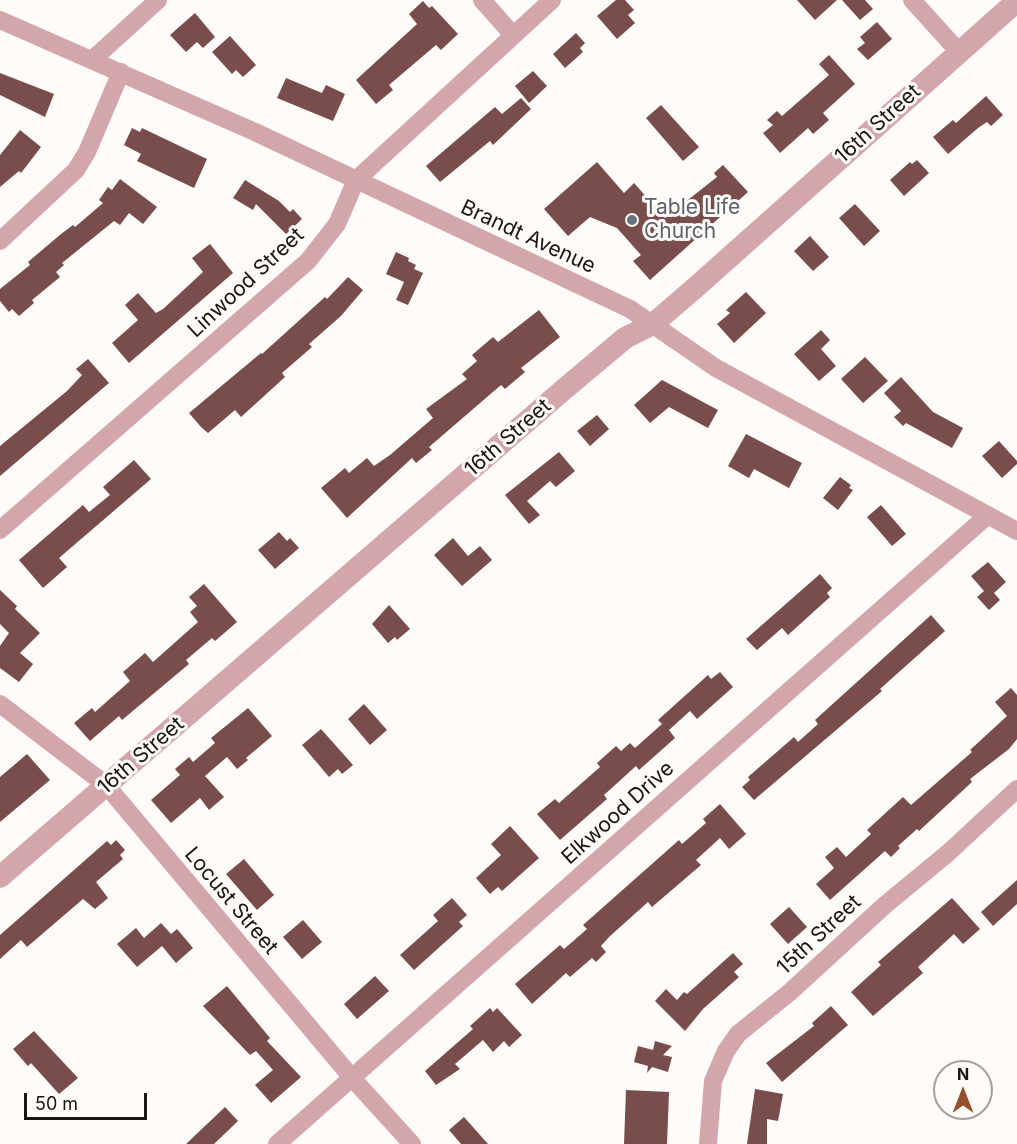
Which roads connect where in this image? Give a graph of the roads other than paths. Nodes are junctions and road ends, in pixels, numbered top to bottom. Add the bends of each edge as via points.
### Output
1 (158, 0) edge
2 (482, 0) edge
3 (552, 0) edge
4 (912, 0) edge
5 (1017, 1) edge
6 (0, 20) edge
7 (513, 35) junction
8 (959, 52) junction
9 (92, 60) junction
10 (122, 72) junction
11 (356, 180) junction
12 (0, 241) edge
13 (653, 324) junction
14 (988, 515) junction
15 (0, 530) edge
16 (1017, 531) edge
17 (0, 704) edge
18 (106, 785) junction
19 (1017, 789) edge
20 (0, 877) edge
21 (353, 1079) junction
22 (278, 1144) edge
23 (412, 1144) edge
24 (708, 1144) edge

1 - 9 street
2 - 7 street
3 - 7 street, Linwood Street
4 - 8 street
5 - 8 street, 16th Street
6 - 9 street, Brandt Avenue
7 - 11 street, Linwood Street
8 - 13 street, 16th Street
9 - 10 street, Brandt Avenue
10 - 11 street, Brandt Avenue
10 - 12 street via 76,170
11 - 13 street, Brandt Avenue via 630,309
11 - 15 street, Linwood Street via 337,224 308,261
13 - 14 street, Brandt Avenue via 716,368
13 - 18 street, 16th Street via 625,338
14 - 16 street, Brandt Avenue
14 - 21 street, Elkwood Drive
17 - 18 street, Locust Street
18 - 20 street, 16th Street
18 - 21 street, Locust Street
19 - 24 street, 15th Street via 738,1034 713,1081
21 - 22 street, Elkwood Drive
21 - 23 street, Locust Street

